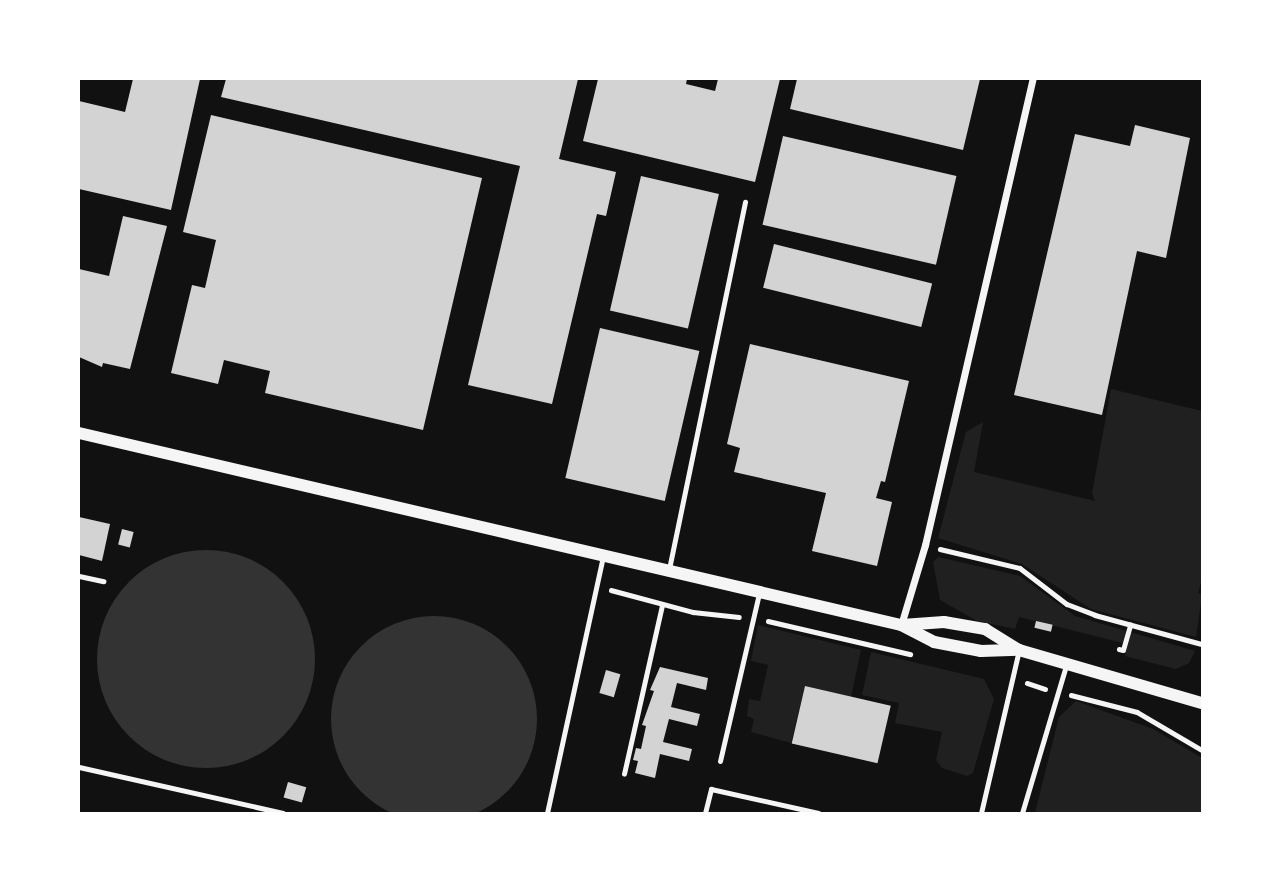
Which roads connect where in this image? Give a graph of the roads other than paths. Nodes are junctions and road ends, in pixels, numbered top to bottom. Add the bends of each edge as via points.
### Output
1 (1033, 79) edge
2 (745, 202) dead end
3 (79, 433) edge
4 (603, 555) junction
5 (669, 570) junction
6 (79, 576) edge
7 (103, 581) dead end
8 (760, 591) junction
9 (901, 625) junction
10 (1019, 650) junction
11 (1067, 662) junction
12 (1202, 703) edge
13 (720, 761) dead end
14 (79, 767) edge
15 (283, 813) edge
16 (547, 813) edge
17 (705, 813) edge
18 (818, 813) edge
19 (981, 813) edge
20 (1022, 813) edge

1 - 9 street via 925,545
2 - 5 lane
3 - 4 street
4 - 5 street
4 - 16 lane
5 - 8 street
6 - 7 lane
8 - 9 street
8 - 13 lane
9 - 10 street via 934,642 981,651
9 - 10 street via 944,622 985,629
10 - 11 street
10 - 19 lane
11 - 12 street
11 - 20 lane
14 - 15 lane
17 - 18 lane via 711,789

